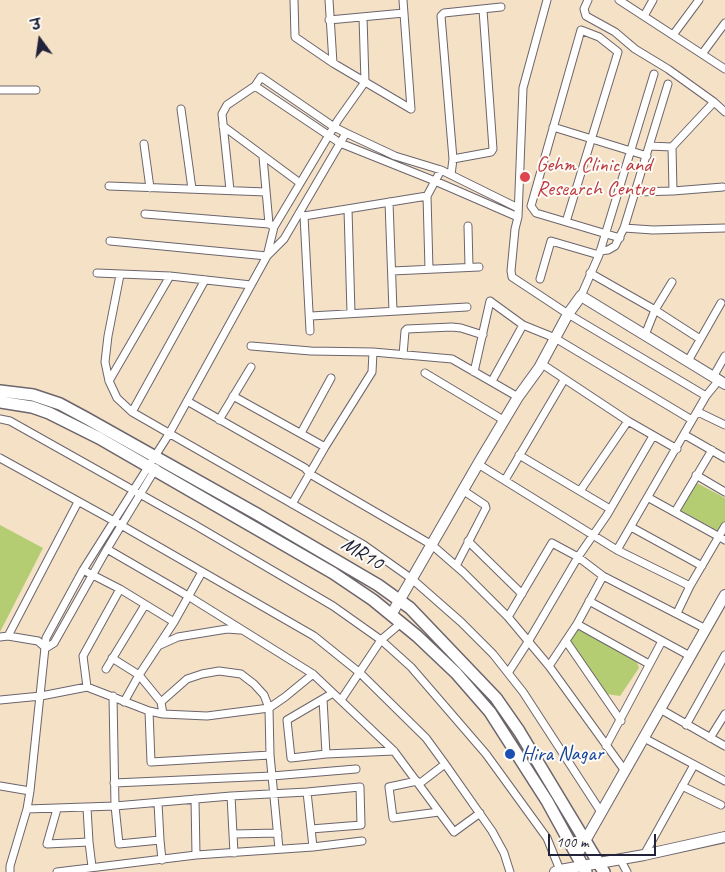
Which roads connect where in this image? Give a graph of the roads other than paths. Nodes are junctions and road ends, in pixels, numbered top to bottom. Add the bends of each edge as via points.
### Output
1 (294, 0) edge
2 (329, 0) edge
3 (403, 0) edge
4 (547, 0) edge
5 (588, 0) edge
6 (619, 0) edge
7 (653, 0) edge
8 (699, 0) edge
9 (502, 7) dead end
10 (483, 10) junction
11 (404, 14) junction
12 (644, 16) junction
13 (363, 17) junction
14 (329, 20) junction
15 (725, 23) edge
16 (673, 35) junction
17 (702, 54) junction
18 (332, 63) junction
19 (725, 69) edge
20 (654, 74) dead end
21 (365, 82) junction
22 (668, 84) dead end
23 (255, 86) junction
24 (0, 90) edge
25 (36, 90) dead end
26 (714, 102) junction
27 (182, 109) dead end
28 (725, 112) edge
29 (223, 126) junction
30 (334, 127) junction
31 (553, 127) junction
32 (346, 133) junction
33 (329, 136) junction
34 (591, 139) junction
35 (340, 143) junction
36 (144, 144) dead end
37 (650, 146) junction
38 (672, 147) junction
39 (630, 151) junction
40 (647, 156) junction
41 (263, 157) junction
42 (453, 159) junction
43 (440, 170) junction
44 (451, 175) junction
45 (435, 181) junction
46 (300, 183) junction
47 (109, 186) dead end
48 (723, 187) dead end
49 (150, 188) junction
50 (192, 189) junction
51 (230, 190) junction
52 (673, 191) junction
53 (266, 192) junction
54 (636, 192) junction
55 (293, 196) junction
56 (427, 196) junction
57 (389, 202) junction
58 (305, 203) junction
59 (518, 208) junction
60 (348, 209) junction
61 (145, 214) dead end
62 (302, 215) junction
63 (518, 217) junction
64 (566, 222) junction
65 (272, 226) junction
66 (468, 226) dead end
67 (624, 228) junction
68 (725, 228) edge
69 (605, 234) junction
70 (620, 238) junction
71 (110, 241) dead end
72 (600, 253) junction
73 (267, 256) junction
74 (469, 267) junction
75 (479, 267) dead end
76 (429, 269) junction
77 (392, 271) junction
78 (97, 273) dead end
79 (120, 274) junction
80 (590, 274) junction
81 (170, 276) junction
82 (540, 279) dead end
83 (205, 280) junction
84 (672, 282) dead end
85 (251, 285) junction
86 (581, 296) junction
87 (721, 303) dead end
88 (468, 307) dead end
89 (656, 310) junction
90 (393, 311) junction
91 (351, 314) junction
92 (568, 314) junction
93 (310, 316) junction
94 (523, 325) junction
95 (310, 331) dead end
96 (482, 335) junction
97 (645, 335) junction
98 (554, 338) junction
99 (700, 339) junction
100 (251, 346) dead end
101 (373, 352) junction
102 (403, 355) junction
103 (725, 356) edge
104 (688, 361) junction
105 (542, 364) junction
106 (250, 367) dead end
107 (474, 372) junction
108 (426, 374) dead end
109 (331, 378) dead end
110 (564, 380) junction
111 (719, 380) edge
112 (110, 381) junction
113 (492, 381) junction
114 (0, 390) edge
115 (234, 396) junction
116 (706, 396) junction
117 (518, 397) junction
118 (188, 401) junction
119 (0, 402) edge
120 (132, 412) junction
121 (698, 412) junction
122 (0, 419) edge
123 (219, 420) junction
124 (692, 420) junction
125 (505, 421) junction
126 (628, 421) junction
127 (725, 426) edge
128 (301, 433) junction
129 (170, 434) junction
130 (685, 435) junction
131 (653, 436) junction
132 (325, 447) junction
133 (676, 450) junction
134 (712, 450) junction
135 (519, 455) junction
136 (0, 458) edge
137 (725, 458) edge
138 (159, 459) junction
139 (478, 464) junction
140 (151, 470) junction
141 (310, 474) junction
142 (696, 476) junction
143 (505, 480) junction
144 (133, 490) junction
145 (464, 491) junction
146 (580, 491) junction
147 (725, 492) edge
148 (141, 495) junction
149 (649, 498) junction
150 (78, 502) junction
151 (292, 504) junction
152 (610, 508) junction
153 (675, 512) junction
154 (114, 521) junction
155 (122, 526) junction
156 (725, 526) edge
157 (631, 527) junction
158 (593, 536) junction
159 (722, 538) edge
160 (468, 541) junction
161 (432, 545) junction
162 (107, 548) junction
163 (617, 550) junction
164 (578, 557) junction
165 (456, 566) junction
166 (702, 566) junction
167 (83, 570) junction
168 (202, 572) junction
169 (92, 575) junction
170 (603, 576) junction
171 (412, 579) junction
172 (690, 586) junction
173 (120, 589) junction
174 (522, 594) junction
175 (725, 595) edge
176 (188, 596) junction
177 (399, 600) junction
178 (589, 601) junction
179 (144, 605) junction
180 (722, 607) edge
181 (677, 613) junction
182 (391, 615) junction
183 (508, 618) junction
184 (174, 622) junction
185 (401, 623) junction
186 (576, 624) junction
187 (706, 629) junction
188 (240, 630) junction
189 (4, 637) edge
190 (381, 640) junction
191 (566, 641) junction
192 (662, 641) junction
193 (528, 642) junction
194 (158, 646) junction
195 (46, 648) junction
196 (725, 655) edge
197 (690, 656) junction
198 (112, 658) junction
199 (649, 664) junction
200 (549, 666) junction
201 (106, 669) dead end
202 (360, 673) junction
203 (508, 673) junction
204 (313, 674) junction
205 (139, 675) junction
206 (87, 687) junction
207 (333, 693) junction
208 (41, 696) junction
209 (113, 696) junction
210 (323, 699) junction
211 (0, 700) edge
212 (341, 700) junction
213 (124, 702) junction
214 (162, 702) junction
215 (269, 708) junction
216 (660, 709) junction
217 (150, 711) junction
218 (163, 714) junction
219 (725, 714) edge
220 (621, 720) junction
221 (686, 725) junction
222 (644, 738) junction
223 (710, 738) junction
224 (606, 746) junction
225 (725, 746) edge
226 (394, 751) junction
227 (326, 754) junction
228 (270, 755) junction
229 (445, 764) junction
230 (694, 765) junction
231 (356, 769) dead end
232 (625, 771) junction
233 (272, 776) junction
234 (725, 781) edge
235 (418, 782) junction
236 (114, 783) junction
237 (0, 786) edge
238 (682, 786) junction
239 (30, 791) junction
240 (307, 792) junction
241 (275, 794) junction
242 (231, 796) junction
243 (195, 799) junction
244 (158, 802) junction
245 (721, 805) dead end
246 (114, 806) junction
247 (87, 808) junction
248 (27, 809) junction
249 (57, 809) junction
250 (439, 812) junction
251 (601, 812) junction
252 (480, 813) junction
253 (311, 829) junction
254 (278, 833) junction
255 (234, 834) junction
256 (725, 837) edge
257 (160, 840) junction
258 (586, 840) junction
259 (362, 841) dead end
260 (89, 842) junction
261 (313, 846) junction
262 (279, 849) junction
263 (234, 853) junction
264 (644, 854) junction
265 (196, 855) junction
266 (620, 859) junction
267 (162, 860) junction
268 (582, 864) edge
269 (92, 867) junction
270 (601, 867) edge
271 (557, 871) edge
272 (10, 872) edge
273 (57, 872) edge
274 (510, 872) edge
275 (627, 872) edge

1 - 18 street via 295,37
2 - 14 street
3 - 11 street
4 - 59 street via 523,88
5 - 26 street via 584,9 586,16 615,32
6 - 12 street
7 - 12 street
8 - 16 street
9 - 10 street
10 - 42 street via 493,149
10 - 42 street via 441,16
11 - 13 street
11 - 21 street via 411,109
12 - 16 street
13 - 14 street
13 - 21 street
14 - 18 street
15 - 17 street
16 - 17 street
17 - 19 street
18 - 21 street
20 - 39 street
21 - 30 street
22 - 37 street
23 - 29 street via 223,109
23 - 30 street via 261,77
23 - 33 street
24 - 25 street
26 - 28 street
26 - 38 street
27 - 50 street
29 - 41 street
29 - 51 street
30 - 32 street
30 - 33 street
31 - 34 street
31 - 34 street via 581,30 599,37 618,52
31 - 64 street via 531,206 536,213
32 - 35 street
32 - 43 street via 395,156
33 - 35 street
33 - 46 street
34 - 39 street
34 - 64 street
35 - 45 street
35 - 58 street
36 - 49 street
37 - 38 street
37 - 40 street
38 - 52 street
39 - 40 street
39 - 69 street
40 - 54 street
41 - 46 street
41 - 53 street
42 - 44 street
43 - 44 street
43 - 45 street
44 - 59 street
45 - 56 street
45 - 63 street
46 - 55 street
47 - 49 street
48 - 52 street
49 - 50 street
50 - 51 street
51 - 53 street
52 - 54 street
53 - 65 street
54 - 67 street
55 - 58 street
55 - 65 street
56 - 57 street
56 - 76 street
57 - 60 street
57 - 77 street
58 - 62 street
59 - 63 street
60 - 62 street
60 - 91 street
61 - 65 street
62 - 73 street
62 - 93 street
63 - 92 street via 512,277
64 - 69 street
65 - 73 street
66 - 74 street
67 - 68 street
67 - 70 street
69 - 70 street
69 - 72 street
70 - 72 street via 612,249
71 - 73 street
72 - 80 street
72 - 82 street via 551,241
73 - 85 street
74 - 75 street
74 - 76 street
76 - 77 street
77 - 90 street
78 - 79 street
79 - 81 street
79 - 112 street via 105,362
80 - 86 street
80 - 89 street
81 - 83 street
81 - 112 street
83 - 85 street
83 - 120 street
84 - 89 street
85 - 118 street
86 - 92 street
86 - 97 street
87 - 99 street
88 - 90 street
89 - 97 street
89 - 99 street
90 - 91 street
91 - 93 street
92 - 98 street
92 - 116 street
93 - 95 street
94 - 96 street via 490,301
94 - 98 street
94 - 113 street
96 - 102 street via 452,327 407,329 404,331
96 - 107 street
97 - 104 street
98 - 105 street
98 - 124 street
99 - 104 street
100 - 101 street
101 - 102 street
101 - 132 street via 372,372
102 - 107 street via 452,359
103 - 111 street
104 - 111 street
105 - 110 street
105 - 117 street
106 - 115 street
107 - 113 street
108 - 125 street
109 - 128 street
110 - 126 street
110 - 135 street
111 - 116 street
112 - 120 street via 117,398
113 - 117 street
114 - 138 main road, MR10 via 33,395 60,404
115 - 123 street
115 - 128 street
116 - 121 street
117 - 125 street
118 - 123 street
118 - 129 street
119 - 140 main road, MR10 via 49,413 99,438
120 - 129 street
121 - 124 street
121 - 127 street
122 - 144 street via 10,421
123 - 141 street via 305,468
124 - 130 street
125 - 139 street
126 - 131 street
126 - 146 street
128 - 132 street
129 - 138 street
129 - 151 street
130 - 133 street
130 - 134 street
131 - 133 street
131 - 152 street
132 - 141 street
133 - 149 street
134 - 137 street
134 - 142 street
135 - 143 street
135 - 146 street
136 - 150 street
138 - 140 street
138 - 177 main road, MR10
139 - 143 street
139 - 145 street
140 - 144 street
140 - 148 street
140 - 182 main road, MR10 via 333,573
141 - 151 street
141 - 161 street
142 - 147 street
142 - 153 street
143 - 158 street
144 - 148 street
144 - 154 street
145 - 160 street via 486,508
145 - 161 street
146 - 152 street
148 - 155 street
148 - 190 street via 333,606
149 - 153 street
149 - 157 street
150 - 154 street
150 - 189 street
151 - 171 street via 364,545
152 - 158 street
153 - 159 street
154 - 155 street
154 - 167 street
155 - 162 street
155 - 168 street
156 - 159 street
157 - 163 street
157 - 166 street
158 - 163 street
158 - 164 street
159 - 166 street
160 - 165 street
160 - 174 street
161 - 165 street
161 - 171 street
162 - 169 street
162 - 176 street
163 - 172 street
164 - 170 street
164 - 174 street via 552,543
164 - 193 street
165 - 183 street
166 - 172 street
167 - 169 street
167 - 195 street via 46,638
168 - 176 street
168 - 202 street via 314,636
169 - 173 street
169 - 195 street via 54,643
170 - 178 street
170 - 181 street
171 - 177 street
171 - 203 street via 461,622
172 - 181 street
173 - 179 street
173 - 206 street via 83,656
174 - 183 street
175 - 180 street
176 - 184 street
176 - 188 street
177 - 182 street
177 - 258 main road, MR10 via 496,698
178 - 186 street
178 - 192 street
179 - 184 street
179 - 198 street
180 - 187 street
181 - 187 street
182 - 185 main road, MR10
183 - 193 street
184 - 194 street
185 - 190 street
185 - 268 main road, MR10 via 456,673 490,712 547,801
186 - 191 street
186 - 199 street
187 - 197 street
188 - 194 street via 178,637
188 - 204 street
189 - 195 street via 38,641
190 - 202 street
190 - 271 street via 411,667 486,754 547,838
191 - 200 street
191 - 220 street
192 - 197 street
192 - 199 street
193 - 200 street
193 - 203 street
194 - 205 street
195 - 208 street
196 - 221 street
197 - 216 street
198 - 201 street
198 - 205 street
199 - 220 street
200 - 224 street
202 - 212 street
202 - 229 street via 426,738
203 - 251 street
204 - 207 street
204 - 215 street
205 - 213 street
205 - 214 street
206 - 208 street
206 - 209 street
207 - 210 street
207 - 212 street
208 - 211 street
208 - 239 street
209 - 213 street
209 - 236 street
210 - 227 street
210 - 227 street via 287,720 291,758
212 - 226 street
213 - 217 street
214 - 215 street via 187,679 219,671 241,674 264,695
214 - 218 street
215 - 218 street via 207,716
215 - 228 street
216 - 221 street
216 - 222 street
217 - 218 street
217 - 228 street via 151,762
219 - 223 street
220 - 224 street
221 - 223 street
222 - 230 street
222 - 232 street
223 - 225 street
224 - 232 street
226 - 227 street
226 - 235 street
228 - 233 street
229 - 235 street
229 - 252 street
230 - 234 street
230 - 238 street
231 - 233 street
232 - 251 street
233 - 236 street
233 - 241 street
235 - 250 street
235 - 250 street via 389,787 393,818
236 - 246 street
237 - 239 street
238 - 245 street
238 - 264 street
239 - 248 street
240 - 241 street
240 - 253 street
240 - 253 street via 360,787 361,825
241 - 242 street
241 - 254 street
242 - 243 street
242 - 255 street
243 - 244 street
243 - 265 street
244 - 246 street
244 - 257 street
246 - 247 street
246 - 257 street via 119,844
247 - 249 street
247 - 260 street
248 - 249 street
248 - 272 street
249 - 260 street via 47,844
250 - 252 street via 454,832
251 - 258 street
252 - 274 street via 504,853
253 - 261 street
254 - 255 street
254 - 262 street
255 - 263 street
256 - 264 street
257 - 267 street
258 - 268 street
258 - 270 main road, MR10
259 - 261 street
260 - 269 street
261 - 262 street
262 - 263 street
263 - 265 street
264 - 266 street
265 - 267 street
266 - 270 street
266 - 275 street
267 - 269 street
268 - 270 street
268 - 271 street
269 - 273 street

